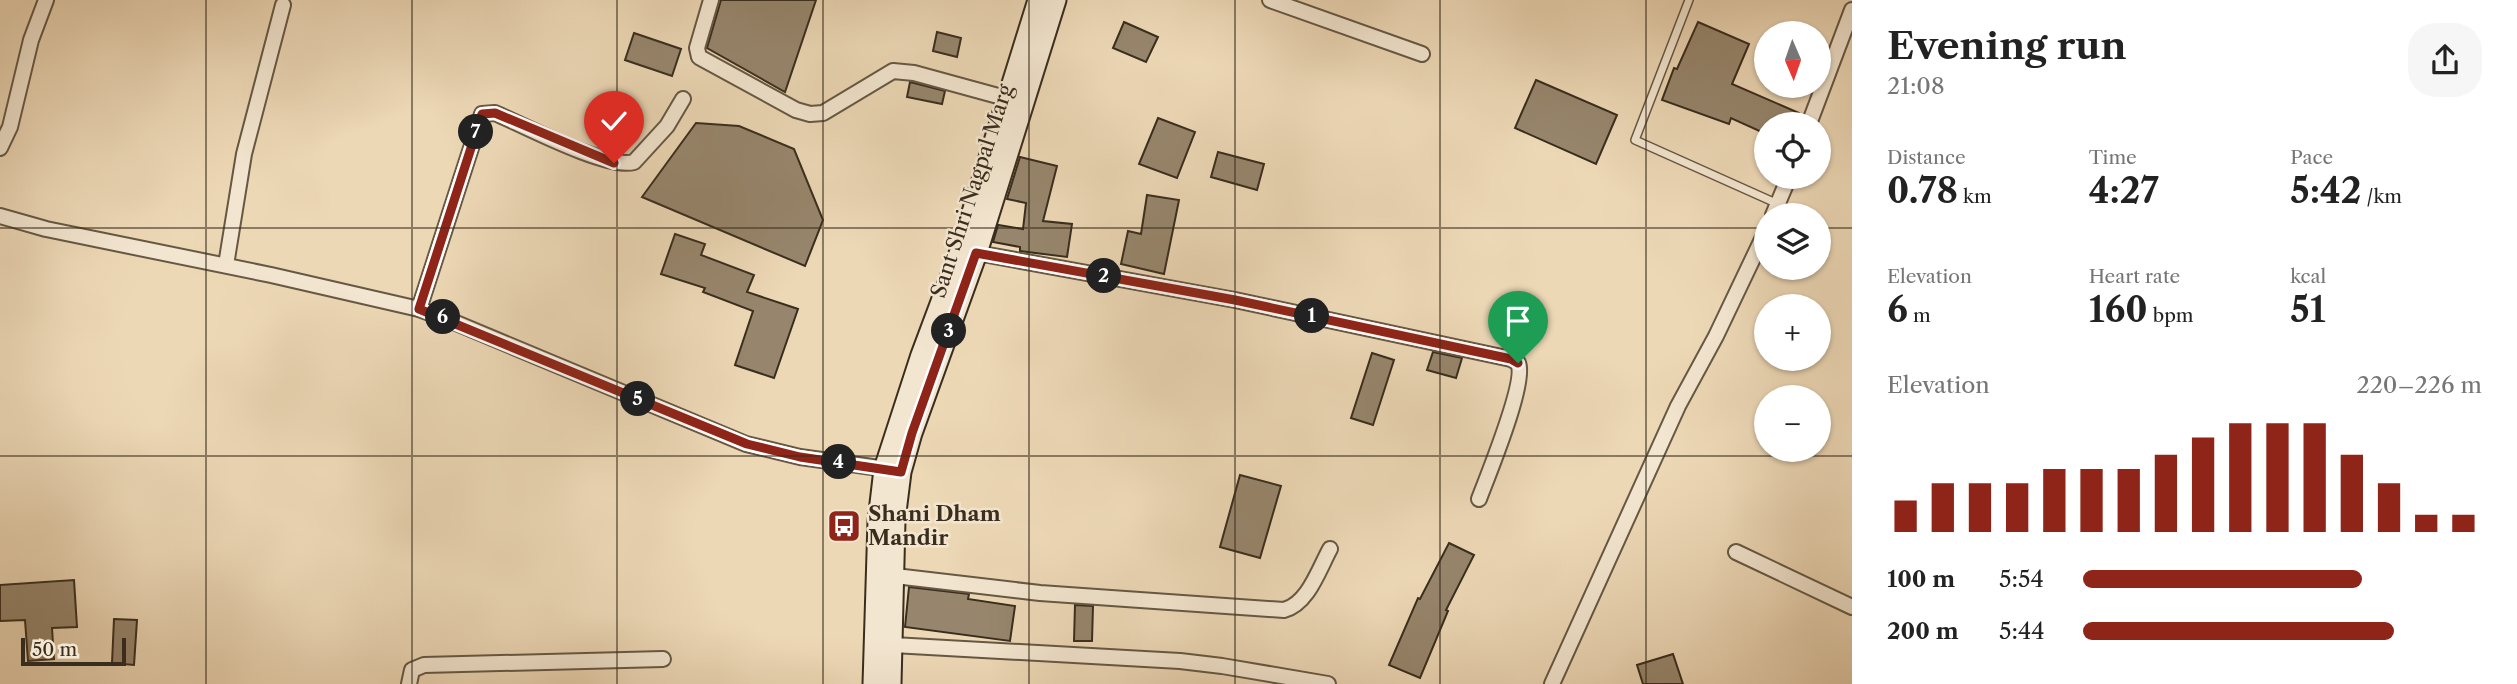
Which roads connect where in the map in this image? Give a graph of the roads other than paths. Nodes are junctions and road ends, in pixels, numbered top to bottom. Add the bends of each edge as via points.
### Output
1 (46, 0) edge
2 (711, 0) edge
3 (1038, 0) edge
4 (1056, 0) edge
5 (1270, 0) edge
6 (1689, 0) edge
7 (283, 5) dead end
8 (1852, 10) edge
9 (1422, 54) dead end
10 (683, 99) dead end
11 (1009, 99) junction
12 (1814, 112) edge
13 (0, 149) edge
14 (1762, 203) edge
15 (0, 216) edge
16 (976, 253) junction
17 (1754, 256) edge
18 (226, 265) junction
19 (419, 309) junction
20 (893, 470) junction
21 (1479, 499) dead end
22 (1330, 549) dead end
23 (1735, 552) dead end
24 (895, 576) junction
25 (1852, 607) edge
26 (892, 645) junction
27 (663, 659) dead end
28 (409, 684) edge
29 (873, 684) edge
30 (891, 684) edge
31 (1328, 684) edge
32 (1552, 684) edge

1 - 13 street
2 - 11 street via 697,48 699,57 796,110 823,113 892,71
3 - 11 main road, Sant Shri Nagpal Marg
4 - 16 main road, Sant Shri Nagpal Marg
5 - 9 street
6 - 14 lane via 1635,139
7 - 18 street via 244,154
8 - 12 street
10 - 19 street via 667,126 629,163 603,160 495,113 482,114
11 - 20 main road, Sant Shri Nagpal Marg via 895,430
15 - 18 street
16 - 20 main road, Sant Shri Nagpal Marg via 912,433
16 - 21 street via 1235,300 1511,359 1518,363 1521,374
17 - 32 street via 1678,406
18 - 19 street
19 - 20 street via 747,444 800,457
20 - 24 main road, Sant Shri Nagpal Marg
20 - 29 main road, Sant Shri Nagpal Marg via 878,521
22 - 24 street via 1301,600 1284,610 1040,593
23 - 25 street
24 - 26 main road, Sant Shri Nagpal Marg
26 - 30 main road, Sant Shri Nagpal Marg
26 - 31 street via 1180,661
27 - 28 street via 424,666 412,670

